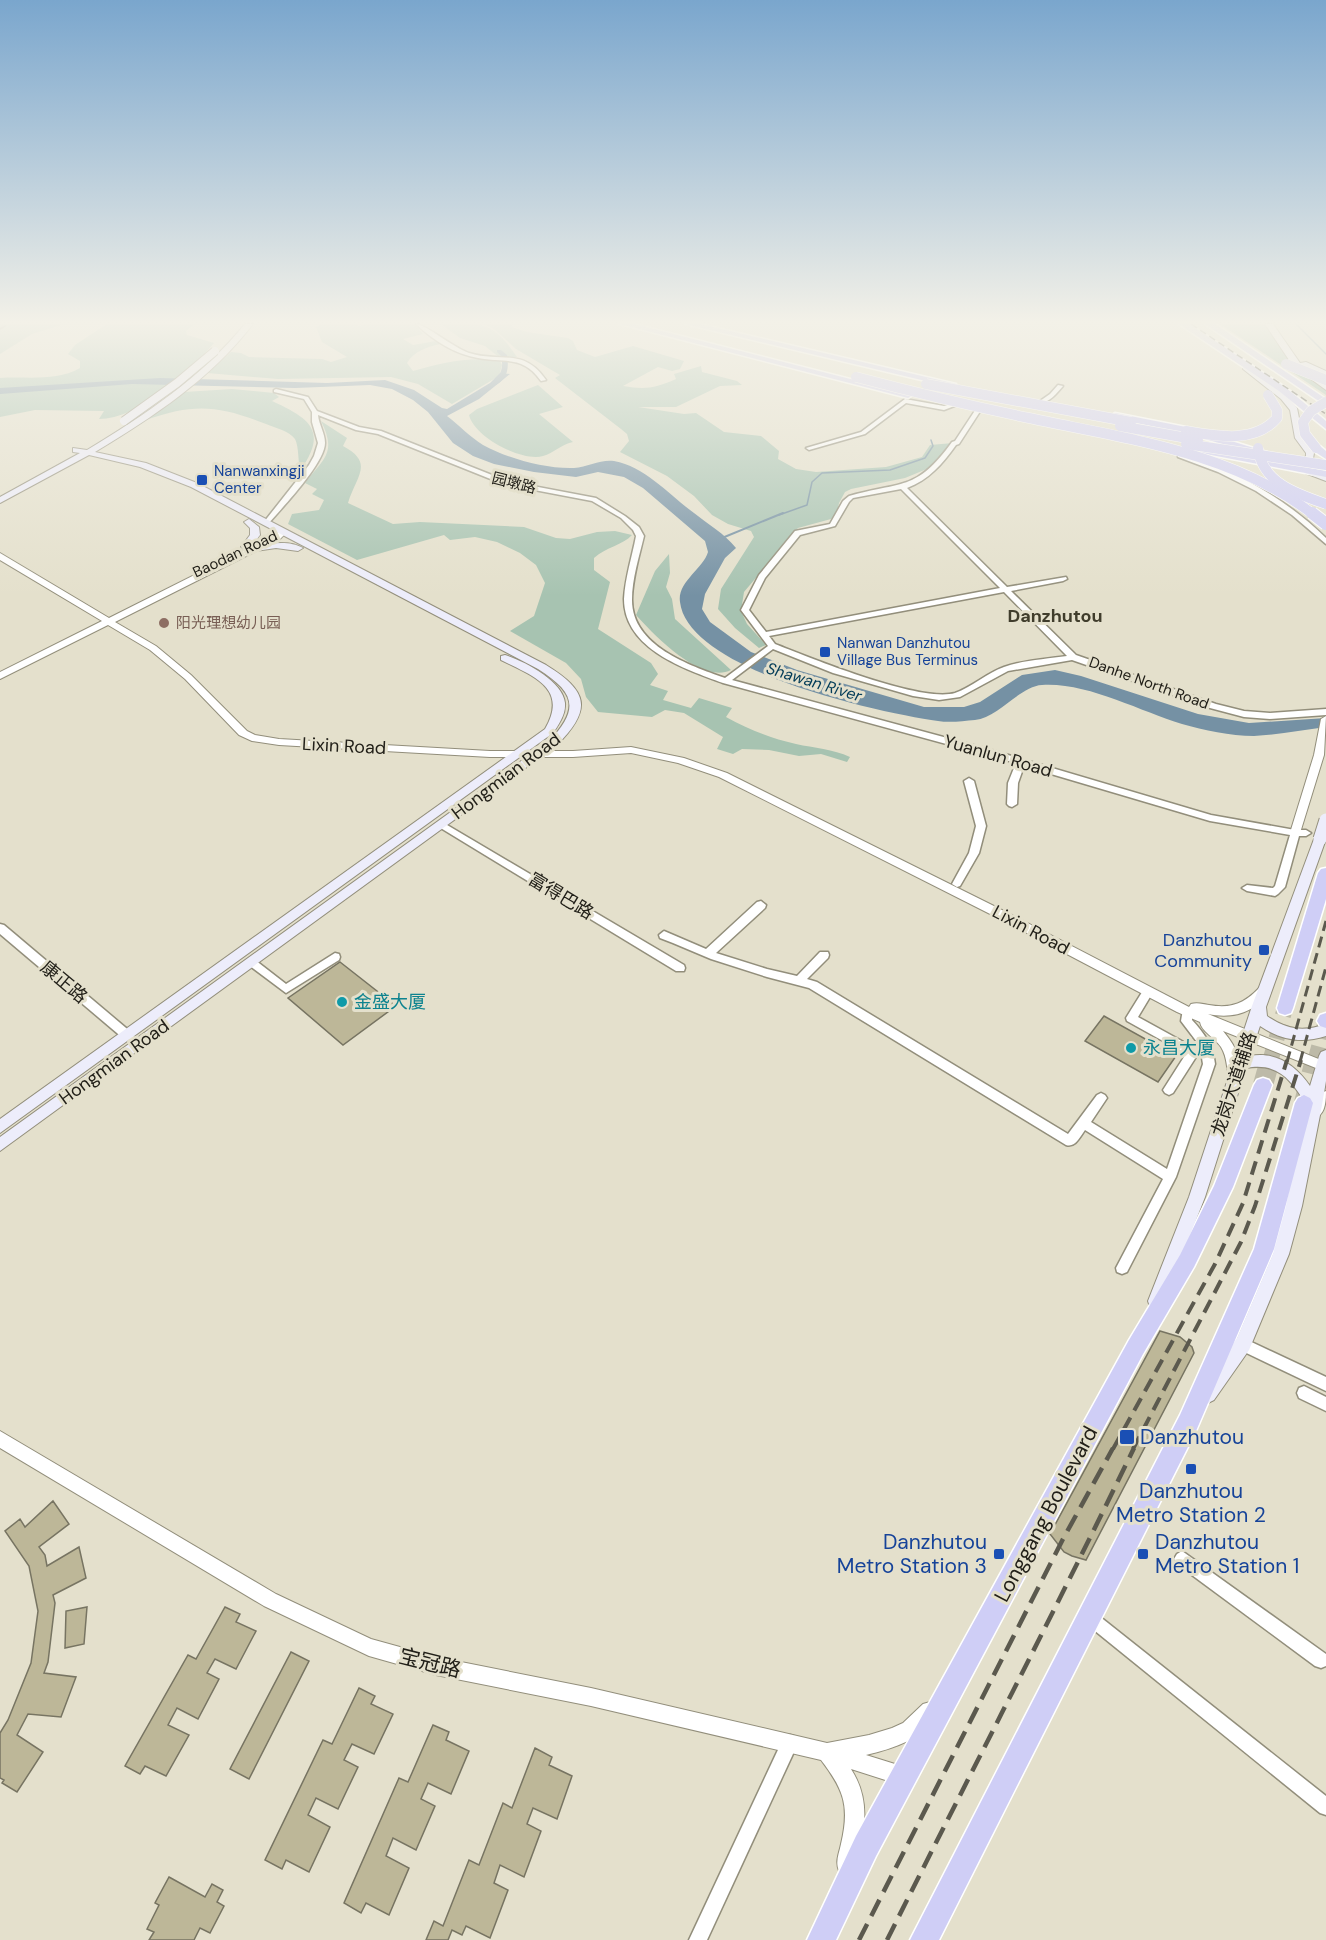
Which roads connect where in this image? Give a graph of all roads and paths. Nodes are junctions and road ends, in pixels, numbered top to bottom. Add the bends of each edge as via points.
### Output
1 (133, 415) edge
2 (147, 415) edge
3 (315, 415) edge
4 (321, 415) edge
5 (887, 415) edge
6 (975, 415) edge
7 (999, 415) edge
8 (1012, 415) edge
9 (1033, 415) edge
10 (1041, 415) edge
11 (1063, 415) edge
12 (1086, 415) edge
13 (1107, 415) edge
14 (1277, 415) edge
15 (1287, 415) edge
16 (1295, 415) edge
17 (1307, 415) edge
18 (1312, 415) edge
19 (1029, 421) junction
20 (1326, 426) edge
21 (809, 448) dead end
22 (82, 452) junction
23 (1186, 453) junction
24 (1326, 457) edge
25 (1304, 467) junction
26 (1326, 467) edge
27 (1326, 476) edge
28 (903, 487) junction
29 (0, 492) edge
30 (0, 500) edge
31 (1326, 504) edge
32 (249, 522) junction
33 (266, 523) junction
34 (1326, 524) edge
35 (277, 534) junction
36 (1326, 542) edge
37 (298, 548) junction
38 (249, 549) junction
39 (0, 556) edge
40 (1063, 579) dead end
41 (1007, 589) junction
42 (106, 620) junction
43 (763, 636) junction
44 (771, 646) junction
45 (1073, 657) junction
46 (0, 670) edge
47 (0, 676) edge
48 (726, 681) junction
49 (1326, 712) edge
50 (1326, 719) edge
51 (520, 754) junction
52 (539, 754) junction
53 (1021, 762) junction
54 (969, 782) dead end
55 (1012, 804) dead end
56 (1326, 820) edge
57 (827, 824) junction
58 (441, 825) junction
59 (1300, 833) junction
60 (1326, 873) edge
61 (957, 884) junction
62 (1246, 888) dead end
63 (761, 905) dead end
64 (1009, 914) junction
65 (0, 928) edge
66 (664, 935) dead end
67 (709, 953) junction
68 (824, 955) dead end
69 (335, 957) dead end
70 (251, 963) junction
71 (680, 968) dead end
72 (800, 980) junction
73 (1265, 989) junction
74 (1148, 992) junction
75 (1259, 1006) junction
76 (1285, 1008) tunnel mouth
77 (1192, 1011) junction
78 (1326, 1030) edge
79 (1251, 1034) junction
80 (128, 1036) junction
81 (1325, 1061) edge
82 (1242, 1063) junction
83 (1234, 1085) junction
84 (1263, 1085) tunnel mouth
85 (1169, 1090) dead end
86 (1101, 1098) dead end
87 (1314, 1104) edge
88 (1083, 1123) junction
89 (0, 1127) edge
90 (0, 1145) edge
91 (1170, 1177) junction
92 (1122, 1268) dead end
93 (1243, 1344) junction
94 (1136, 1347) junction
95 (1326, 1384) edge
96 (1304, 1393) dead end
97 (1326, 1404) edge
98 (1188, 1423) junction
99 (0, 1439) edge
100 (1182, 1559) dead end
101 (1089, 1616) junction
102 (1321, 1660) dead end
103 (964, 1664) junction
104 (790, 1743) junction
105 (827, 1752) junction
106 (904, 1776) junction
107 (1326, 1807) edge
108 (826, 1929) edge
109 (698, 1940) edge
110 (924, 1940) edge

1 - 22 main road, bridge
2 - 22 main road
3 - 33 street via 320,450
4 - 48 street, Yuanlun Road via 358,429 379,432 505,483 594,499 623,518 640,536 628,601 630,619 650,645 692,669
5 - 21 street via 863,433
6 - 28 street via 940,464
7 - 19 highway
8 - 34 highway, bridge via 1145,443 1237,470 1305,507
9 - 19 highway
10 - 26 highway, bridge via 1140,436
11 - 24 highway, bridge via 1232,445
12 - 14 highway, bridge via 1228,435 1268,428
13 - 25 highway via 1182,429
15 - 31 highway, bridge via 1258,448 1262,466 1282,484
16 - 25 main road via 1299,438 1310,453
17 - 24 highway, bridge via 1303,425 1305,437
18 - 20 highway
19 - 23 highway
22 - 29 main road
22 - 30 main road
22 - 32 main road, Hongmian Road via 154,474
22 - 33 main road, Hongmian Road via 169,474
23 - 25 highway
23 - 36 street via 1269,495
25 - 26 highway
25 - 27 highway
28 - 41 street
28 - 43 street via 851,497 833,525 798,533 762,578 745,610
32 - 35 main road, Hongmian Road
32 - 38 main road via 255,535
33 - 35 main road, Hongmian Road
35 - 37 main road, Hongmian Road
35 - 38 street, Baodan Road
35 - 52 main road, Hongmian Road via 565,682 577,701 577,711 564,734
37 - 38 main road via 276,545
37 - 51 main road, Hongmian Road via 553,687 561,706 559,718
38 - 42 street, Baodan Road
39 - 42 street, Lixin Road
40 - 41 street
41 - 43 street
41 - 45 street
42 - 46 street, Baodan Road
42 - 47 street, Baodan Road
42 - 51 street, Lixin Road via 170,661 252,738
43 - 44 street
44 - 45 street, Danhe North Road via 836,670 939,697 957,695 1006,669
44 - 48 street
45 - 49 street, Danhe North Road via 1244,714
48 - 53 street, Yuanlun Road
50 - 59 street
51 - 52 street, Lixin Road
51 - 80 main road, Hongmian Road
52 - 57 street, Lixin Road via 611,750 654,754 723,775
52 - 58 main road, Hongmian Road
53 - 55 street via 1013,783
53 - 59 street, Yuanlun Road via 1210,818
54 - 61 street via 981,826 974,853
56 - 73 main road, 龙岗大道辅路, bridge
57 - 61 street, Lixin Road
57 - 64 street, Lixin Road
58 - 70 main road, Hongmian Road
58 - 71 street, 富得巴路
59 - 62 street via 1280,887 1275,892
60 - 76 highway
61 - 64 street, Lixin Road
63 - 67 street
64 - 74 street, Lixin Road
64 - 77 street, Lixin Road
65 - 80 street, 康正路
66 - 67 street
67 - 72 street
68 - 72 street
69 - 70 street via 286,989
70 - 90 main road, Hongmian Road
72 - 88 street via 1070,1141
73 - 75 main road, 龙岗大道辅路
73 - 77 street via 1245,1008 1232,1012
74 - 77 street, Lixin Road
74 - 85 street via 1131,1018 1185,1048 1190,1058
75 - 78 main road via 1261,1019 1275,1030 1303,1036
75 - 79 main road, 龙岗大道辅路
77 - 79 street, Lixin Road
77 - 83 street via 1228,1046 1235,1068
77 - 91 street via 1186,1021 1204,1041 1209,1064
79 - 81 street, Lixin Road
79 - 82 main road, 龙岗大道辅路
80 - 89 main road, Hongmian Road
81 - 87 main road
82 - 83 main road, 龙岗大道辅路
82 - 87 main road via 1266,1059 1278,1064 1292,1073
83 - 94 main road, 龙岗大道辅路 via 1197,1197
84 - 94 highway, Longgang Boulevard via 1203,1229
86 - 88 street
87 - 93 main road via 1281,1254
87 - 98 highway via 1264,1249
88 - 91 street
91 - 92 street
93 - 95 street
93 - 98 main road
94 - 103 highway, Longgang Boulevard
96 - 97 street
98 - 101 highway
99 - 104 street, 宝冠路 via 270,1600 369,1647 436,1666
100 - 102 street
101 - 107 street
101 - 110 highway
103 - 105 street via 927,1715 905,1731 868,1746
103 - 106 highway, Longgang Boulevard
104 - 105 street, 宝冠路
104 - 109 street
105 - 106 street, 宝冠路
105 - 108 street via 847,1776 855,1797 856,1822
106 - 108 highway, Longgang Boulevard

